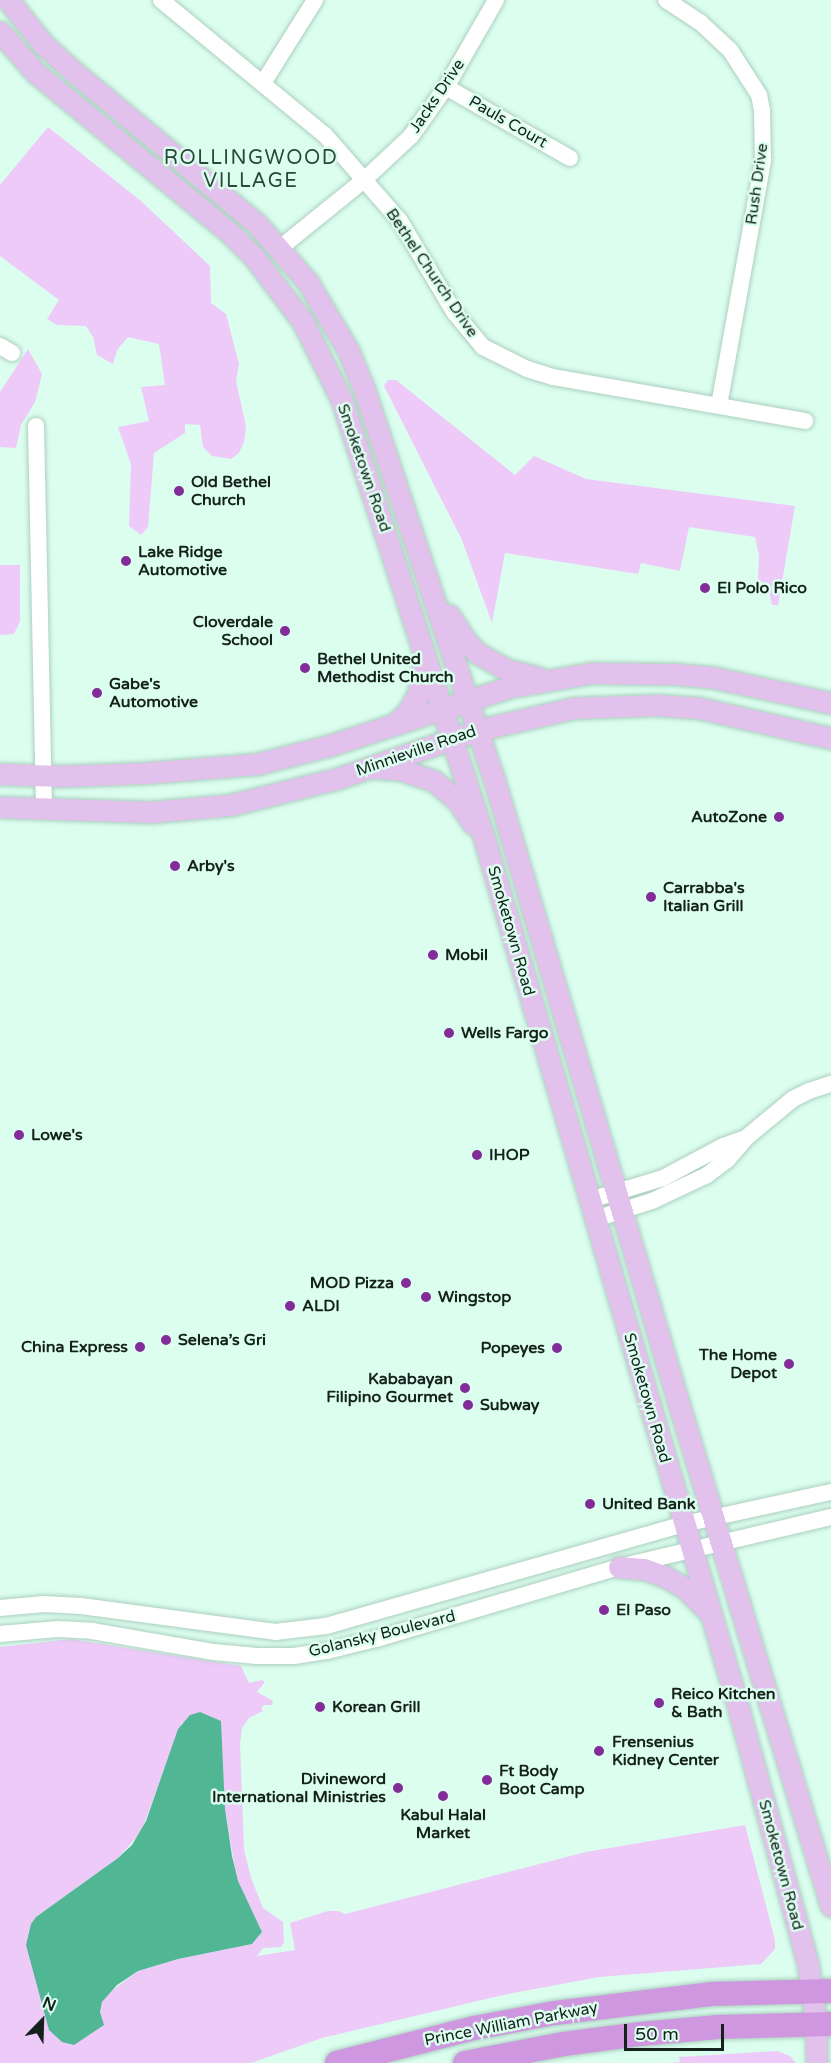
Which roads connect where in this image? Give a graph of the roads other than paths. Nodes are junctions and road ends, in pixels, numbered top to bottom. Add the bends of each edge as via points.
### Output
1 (8, 0) edge
2 (161, 0) edge
3 (315, 0) edge
4 (496, 0) edge
5 (666, 0) edge
6 (0, 32) edge
7 (263, 83) junction
8 (446, 87) junction
9 (570, 158) dead end
10 (364, 180) junction
11 (279, 248) junction
12 (719, 405) junction
13 (805, 421) dead end
14 (36, 426) dead end
15 (432, 589) junction
16 (424, 650) junction
17 (547, 679) junction
18 (468, 700) junction
19 (831, 704) edge
20 (444, 709) junction
21 (394, 724) junction
22 (478, 730) junction
23 (453, 738) junction
24 (831, 738) edge
25 (369, 767) junction
26 (0, 774) edge
27 (42, 775) junction
28 (0, 807) edge
29 (44, 810) junction
30 (486, 845) junction
31 (831, 1084) edge
32 (621, 1201) junction
33 (592, 1210) junction
34 (831, 1492) edge
35 (831, 1517) edge
36 (714, 1518) junction
37 (684, 1524) junction
38 (722, 1544) junction
39 (692, 1549) junction
40 (619, 1567) junction
41 (0, 1608) edge
42 (711, 1615) junction
43 (286, 1631) junction
44 (0, 1634) edge
45 (286, 1656) junction
46 (831, 1906) edge
47 (822, 1991) edge
48 (824, 2024) edge
49 (337, 2063) edge
50 (465, 2063) edge
51 (817, 2063) edge

1 - 11 main road, Smoketown Road via 32,32 66,65 231,200
2 - 7 street, Bethel Church Drive
3 - 7 street
4 - 8 street, Jacks Drive
5 - 12 street, Rush Drive via 701,23 730,50 755,88 762,110 763,161
6 - 16 main road, Smoketown Road via 36,73 228,231 293,307 342,400
7 - 10 street, Bethel Church Drive via 325,135
8 - 9 street, Pauls Court
8 - 10 street, Jacks Drive via 411,136
10 - 11 street, Jacks Drive
10 - 12 street, Bethel Church Drive via 400,220 454,312 483,347 553,377
11 - 15 main road, Smoketown Road via 322,302 348,350
12 - 13 street, Bethel Church Drive
14 - 27 street
15 - 17 main road via 477,653 508,670
15 - 18 main road, Smoketown Road
16 - 20 main road, Smoketown Road
16 - 21 main road via 418,694 407,713
17 - 18 main road, Minnieville Road
17 - 19 main road, Minnieville Road via 592,673 674,674 758,686
18 - 20 main road, Minnieville Road
18 - 22 main road, Smoketown Road
20 - 21 main road, Minnieville Road
20 - 23 main road, Smoketown Road
21 - 27 main road, Minnieville Road via 257,764 144,773
22 - 23 main road, Minnieville Road
22 - 24 main road, Minnieville Road via 573,708 657,705 716,711
22 - 32 main road, Smoketown Road
23 - 25 main road, Minnieville Road
23 - 30 main road, Smoketown Road
25 - 29 main road, Minnieville Road via 276,794 200,809
25 - 30 main road via 402,770 434,781 457,800
26 - 27 main road, Minnieville Road
27 - 29 street
28 - 29 main road, Minnieville Road
30 - 33 main road, Smoketown Road
31 - 32 street via 793,1099 707,1175 668,1195
32 - 33 street
32 - 36 main road, Smoketown Road
33 - 37 main road, Smoketown Road
34 - 36 street, Golansky Boulevard
35 - 38 street, Golansky Boulevard
36 - 37 street, Golansky Boulevard
36 - 38 main road, Smoketown Road
37 - 39 main road, Smoketown Road
37 - 43 street, Golansky Boulevard via 370,1616
38 - 39 street, Golansky Boulevard
38 - 46 main road, Smoketown Road
39 - 40 street, Golansky Boulevard
39 - 42 main road, Smoketown Road
40 - 42 main road via 666,1576 685,1588
40 - 45 street, Golansky Boulevard via 376,1639
41 - 43 street, Golansky Boulevard via 81,1606 219,1626
42 - 47 main road, Smoketown Road
43 - 45 street
44 - 45 street, Golansky Boulevard via 58,1629 92,1631 214,1652
47 - 48 main road, Smoketown Road
47 - 49 highway, Prince William Parkway via 711,1994 555,2013 465,2030
48 - 50 highway, Prince William Parkway via 640,2034
48 - 51 main road, Smoketown Road

